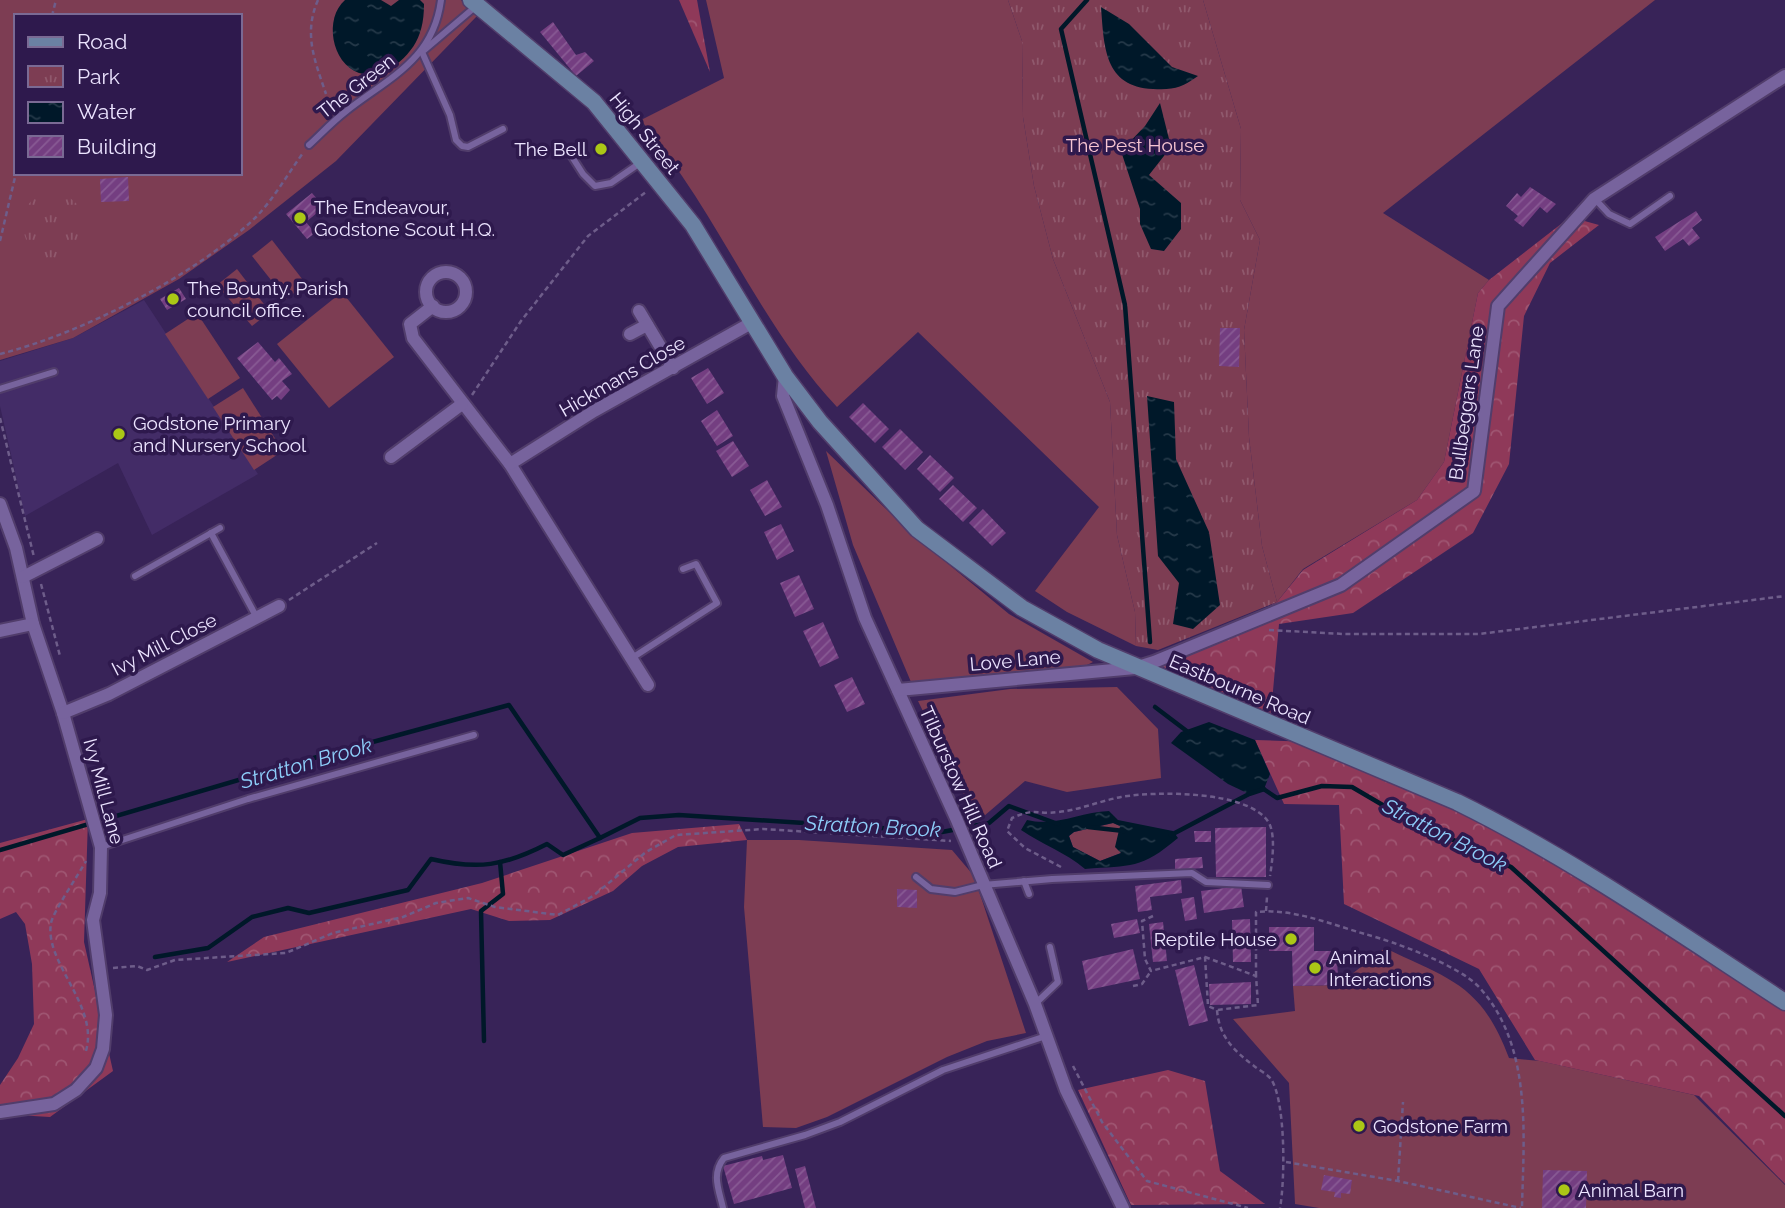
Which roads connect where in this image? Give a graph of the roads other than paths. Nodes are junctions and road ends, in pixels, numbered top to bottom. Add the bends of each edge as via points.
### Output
1 (441, 0) edge
2 (473, 3) edge
3 (422, 52) junction
4 (1785, 76) edge
5 (503, 129) dead end
6 (309, 145) road end
7 (567, 149) dead end
8 (642, 162) junction
9 (1670, 196) dead end
10 (1594, 199) junction
11 (433, 306) dead end
12 (639, 311) dead end
13 (753, 322) junction
14 (648, 325) junction
15 (630, 334) dead end
16 (673, 369) junction
17 (54, 372) dead end
18 (785, 376) junction
19 (0, 389) edge
20 (462, 404) junction
21 (391, 457) dead end
22 (510, 464) junction
23 (0, 504) edge
24 (220, 528) dead end
25 (211, 533) junction
26 (97, 539) dead end
27 (682, 569) dead end
28 (135, 576) dead end
29 (23, 577) junction
30 (279, 606) road end
31 (257, 618) junction
32 (33, 624) junction
33 (0, 631) edge
34 (630, 659) junction
35 (1135, 668) junction
36 (648, 685) dead end
37 (898, 690) junction
38 (63, 713) junction
39 (474, 735) dead end
40 (101, 847) junction
41 (916, 877) dead end
42 (1024, 881) junction
43 (983, 885) junction
44 (1268, 885) road end
45 (1029, 894) dead end
46 (1050, 947) dead end
47 (1785, 1002) edge
48 (1035, 1004) junction
49 (1046, 1036) junction
50 (0, 1112) edge
51 (723, 1208) edge
52 (1123, 1208) edge

1 - 3 lane, The Green
2 - 3 lane, The Green
2 - 8 main road, High Street via 594,102
3 - 5 lane via 462,146
3 - 6 lane, The Green
4 - 10 street, Bullbeggars Lane
7 - 8 lane via 595,186 611,183
8 - 13 main road, High Street via 694,225
9 - 10 lane via 1630,224 1609,214
10 - 35 street, Bullbeggars Lane via 1498,306 1474,491 1341,586
11 - 20 street via 410,324 413,338
12 - 14 street
13 - 16 street, Hickmans Close
13 - 18 main road, Eastbourne Road
14 - 15 street
14 - 16 street
16 - 22 street, Hickmans Close
17 - 19 lane
18 - 35 main road, Eastbourne Road via 820,422 917,529 1022,608
18 - 37 street, Tilburstow Hill Road via 783,396 827,505 865,618
20 - 21 street
20 - 22 street
22 - 34 street
23 - 29 street, Ivy Mill Lane
24 - 25 lane
25 - 28 lane
25 - 31 lane
26 - 29 street
27 - 34 lane via 696,564 717,603
29 - 32 street, Ivy Mill Lane
30 - 31 street, Ivy Mill Close
31 - 38 street, Ivy Mill Close
32 - 33 street
32 - 38 street, Ivy Mill Lane
34 - 36 street
35 - 37 street, Love Lane
35 - 47 main road, Eastbourne Road via 1515,830 1605,882
37 - 43 street, Tilburstow Hill Road
38 - 40 street, Ivy Mill Lane
39 - 40 lane via 248,799
40 - 50 street, Ivy Mill Lane via 100,894 93,920 106,1015 96,1068 76,1090 54,1104
41 - 43 lane via 931,889 956,892
42 - 43 lane
42 - 44 lane via 1192,873 1206,882
42 - 45 lane
43 - 48 street, Tilburstow Hill Road
46 - 48 lane via 1058,982
48 - 49 street, Tilburstow Hill Road
49 - 51 lane via 943,1070 840,1122 724,1158 716,1177
49 - 52 street, Tilburstow Hill Road via 1066,1090

